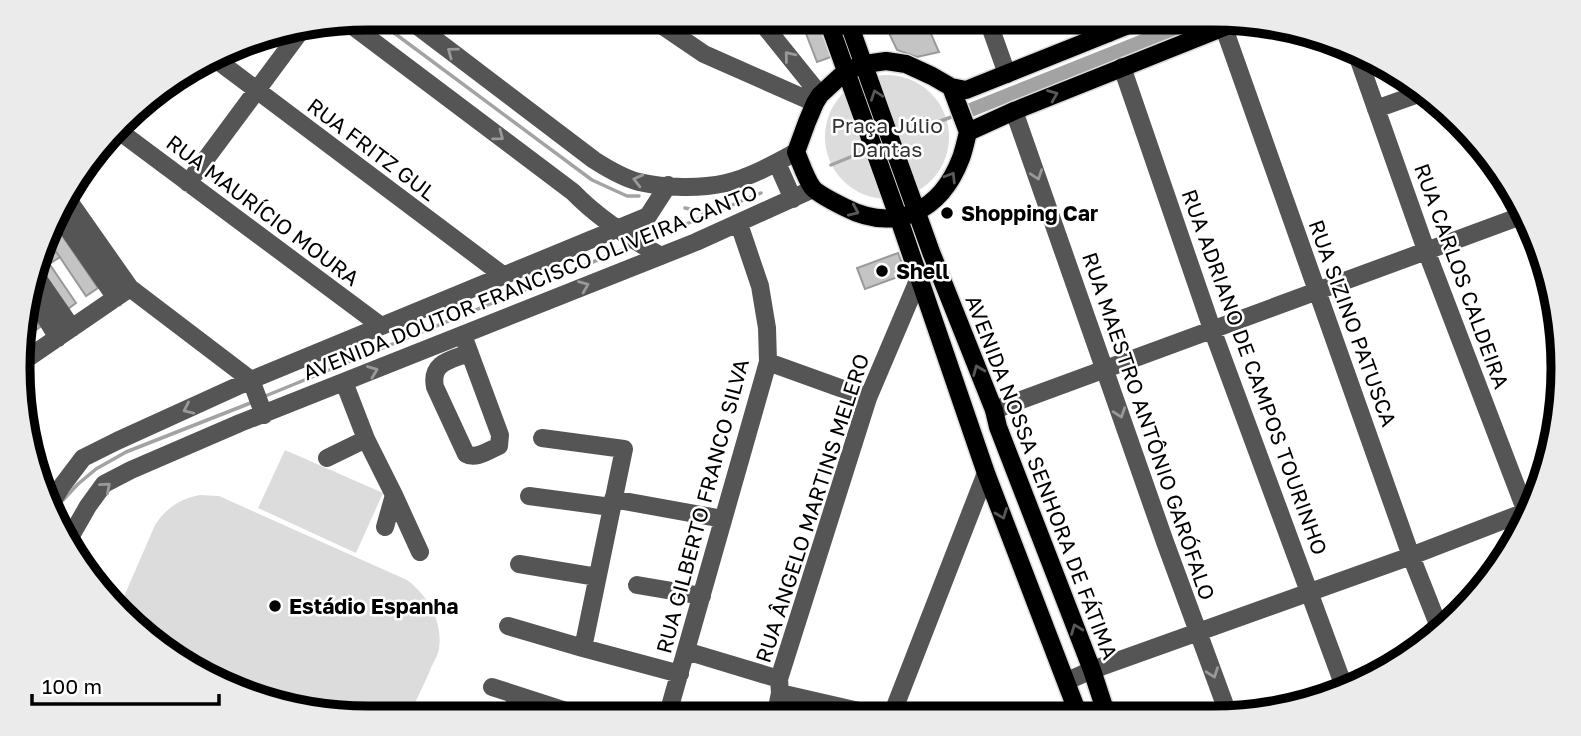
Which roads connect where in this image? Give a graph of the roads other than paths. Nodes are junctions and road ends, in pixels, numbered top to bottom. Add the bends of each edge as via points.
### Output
1 (358, 30) edge
2 (423, 30) edge
3 (669, 30) edge
4 (767, 30) edge
5 (831, 30) edge
6 (852, 30) edge
7 (990, 30) edge
8 (1096, 30) edge
9 (1218, 30) edge
10 (1233, 30) edge
11 (296, 37) edge
12 (221, 63) edge
13 (865, 64) junction
14 (1360, 64) edge
15 (1122, 67) junction
16 (846, 71) junction
17 (1007, 74) junction
18 (257, 91) junction
19 (954, 94) junction
20 (1413, 96) edge
21 (817, 99) junction
22 (1376, 109) junction
23 (1014, 111) junction
24 (966, 127) junction
25 (124, 135) edge
26 (796, 152) junction
27 (777, 163) junction
28 (187, 183) junction
29 (668, 186) junction
30 (813, 189) junction
31 (793, 199) junction
32 (71, 206) edge
33 (917, 212) junction
34 (1516, 218) edge
35 (899, 219) junction
36 (64, 221) edge
37 (739, 224) junction
38 (617, 229) junction
39 (1426, 250) junction
40 (658, 254) junction
41 (504, 276) junction
42 (919, 278) junction
43 (40, 285) edge
44 (1317, 290) junction
45 (123, 293) junction
46 (37, 299) edge
47 (381, 326) junction
48 (1212, 329) junction
49 (65, 333) junction
50 (463, 335) junction
51 (469, 353) junction
52 (30, 357) edge
53 (768, 362) junction
54 (1104, 370) junction
55 (344, 382) junction
56 (253, 387) junction
57 (868, 398) junction
58 (994, 410) junction
59 (263, 413) junction
60 (542, 438) dead end
61 (366, 439) junction
62 (327, 458) dead end
63 (986, 473) junction
64 (394, 495) junction
65 (529, 496) dead end
66 (55, 497) edge
67 (1524, 500) edge
68 (612, 503) junction
69 (1517, 517) edge
70 (723, 519) junction
71 (385, 527) dead end
72 (73, 533) edge
73 (420, 552) dead end
74 (1412, 556) junction
75 (519, 564) dead end
76 (597, 577) junction
77 (637, 585) dead end
78 (1310, 591) junction
79 (702, 596) junction
80 (1436, 622) edge
81 (509, 626) dead end
82 (1198, 634) junction
83 (583, 648) junction
84 (686, 651) junction
85 (1091, 670) junction
86 (680, 674) junction
87 (1067, 681) junction
88 (1342, 681) edge
89 (780, 686) junction
90 (492, 687) dead end
91 (516, 695) junction
92 (515, 706) edge
93 (550, 706) edge
94 (671, 706) edge
95 (777, 706) edge
96 (848, 706) edge
97 (895, 706) edge
98 (1076, 706) edge
99 (1104, 706) edge
100 (1224, 706) edge

1 -> 38 street
29 -> 2 street via 637,181 594,160
3 - 21 street via 704,54
21 -> 4 street
5 - 16 main road
6 - 13 main road, AVENIDA NOSSA SENHORA DE FÁTIMA
7 - 17 street
8 - 17 main road
9 - 15 main road
10 - 44 street, RUA SIZINO PATUSCA
11 - 18 street
12 - 18 street, RUA FRITZ GUL
13 - 16 main road
13 - 19 main road via 906,64 932,76
33 -> 13 main road, AVENIDA NOSSA SENHORA DE FÁTIMA
14 - 22 street, RUA CARLOS CALDEIRA
23 -> 15 main road
15 - 48 street, RUA ADRIANO DE CAMPOS TOURINHO
16 - 21 main road
16 - 35 main road
17 - 19 main road
18 - 28 street
18 - 41 street, RUA FRITZ GUL
19 - 24 main road
20 - 22 street
21 - 26 main road
22 - 39 street, RUA CARLOS CALDEIRA
23 - 24 main road
23 -> 54 street, RUA MAESTRO ANTÔNIO GARÓFALO
33 -> 24 main road via 953,177
25 - 28 street, RUA MAURÍCIO MOURA
26 - 27 street
26 - 30 main road
27 - 29 street via 728,182
27 - 31 street
28 - 47 street, RUA MAURÍCIO MOURA
29 - 38 street, AVENIDA DOUTOR FRANCISCO OLIVEIRA CANTO via 649,216
30 - 31 street, AVENIDA DOUTOR FRANCISCO OLIVEIRA CANTO
30 -> 35 main road via 867,217
31 - 37 street, AVENIDA DOUTOR FRANCISCO OLIVEIRA CANTO
32 - 45 street
33 - 35 main road
58 -> 33 main road, AVENIDA NOSSA SENHORA DE FÁTIMA
34 - 39 street
35 - 42 main road
36 - 45 street
37 - 40 street, AVENIDA DOUTOR FRANCISCO OLIVEIRA CANTO
37 - 53 street, RUA GILBERTO FRANCO SILVA via 760,286
38 - 40 street
38 - 41 street, AVENIDA DOUTOR FRANCISCO OLIVEIRA CANTO
39 - 44 street
39 - 67 street, RUA CARLOS CALDEIRA
50 -> 40 street, AVENIDA DOUTOR FRANCISCO OLIVEIRA CANTO
41 - 47 street, AVENIDA DOUTOR FRANCISCO OLIVEIRA CANTO
42 - 57 street, RUA ÂNGELO MARTINS MELERO
42 - 63 main road
43 - 49 street
44 - 48 street
44 - 74 street, RUA SIZINO PATUSCA
45 - 49 street
45 - 56 street
46 - 49 street
47 - 56 street, AVENIDA DOUTOR FRANCISCO OLIVEIRA CANTO
48 - 54 street
48 - 78 street, RUA ADRIANO DE CAMPOS TOURINHO
49 - 52 street
50 - 51 street
55 -> 50 street, AVENIDA DOUTOR FRANCISCO OLIVEIRA CANTO
51 - 51 street via 500,435 499,446 470,457 433,377 444,362
53 - 57 street
53 - 70 street, RUA GILBERTO FRANCO SILVA
54 - 58 street
54 -> 82 street, RUA MAESTRO ANTÔNIO GARÓFALO
55 - 59 street, AVENIDA DOUTOR FRANCISCO OLIVEIRA CANTO
55 - 61 street
56 - 59 street
56 -> 66 street, AVENIDA DOUTOR FRANCISCO OLIVEIRA CANTO via 83,458
57 - 89 street, RUA ÂNGELO MARTINS MELERO
85 -> 58 main road, AVENIDA NOSSA SENHORA DE FÁTIMA
72 -> 59 street, AVENIDA DOUTOR FRANCISCO OLIVEIRA CANTO via 104,484
60 - 68 street via 624,449
61 - 62 street
61 - 64 street
63 -> 87 main road
63 - 97 street
64 - 71 street
64 - 73 street
65 - 68 street
68 - 70 street
68 - 76 street
69 - 74 street
70 - 79 street, RUA GILBERTO FRANCO SILVA
74 - 78 street
74 - 80 street, RUA SIZINO PATUSCA
75 - 76 street
76 - 83 street
77 - 79 street
78 - 82 street
78 - 88 street, RUA ADRIANO DE CAMPOS TOURINHO
79 - 84 street, RUA GILBERTO FRANCO SILVA
81 - 83 street
82 - 85 street
82 -> 100 street, RUA MAESTRO ANTÔNIO GARÓFALO
83 - 86 street
84 - 86 street, RUA GILBERTO FRANCO SILVA
84 - 89 street
85 - 87 street
85 - 99 main road, AVENIDA NOSSA SENHORA DE FÁTIMA
86 - 94 street, RUA GILBERTO FRANCO SILVA
87 - 98 main road
89 - 95 street, RUA ÂNGELO MARTINS MELERO
89 - 96 street
90 - 91 street
91 - 92 street
91 - 93 street

